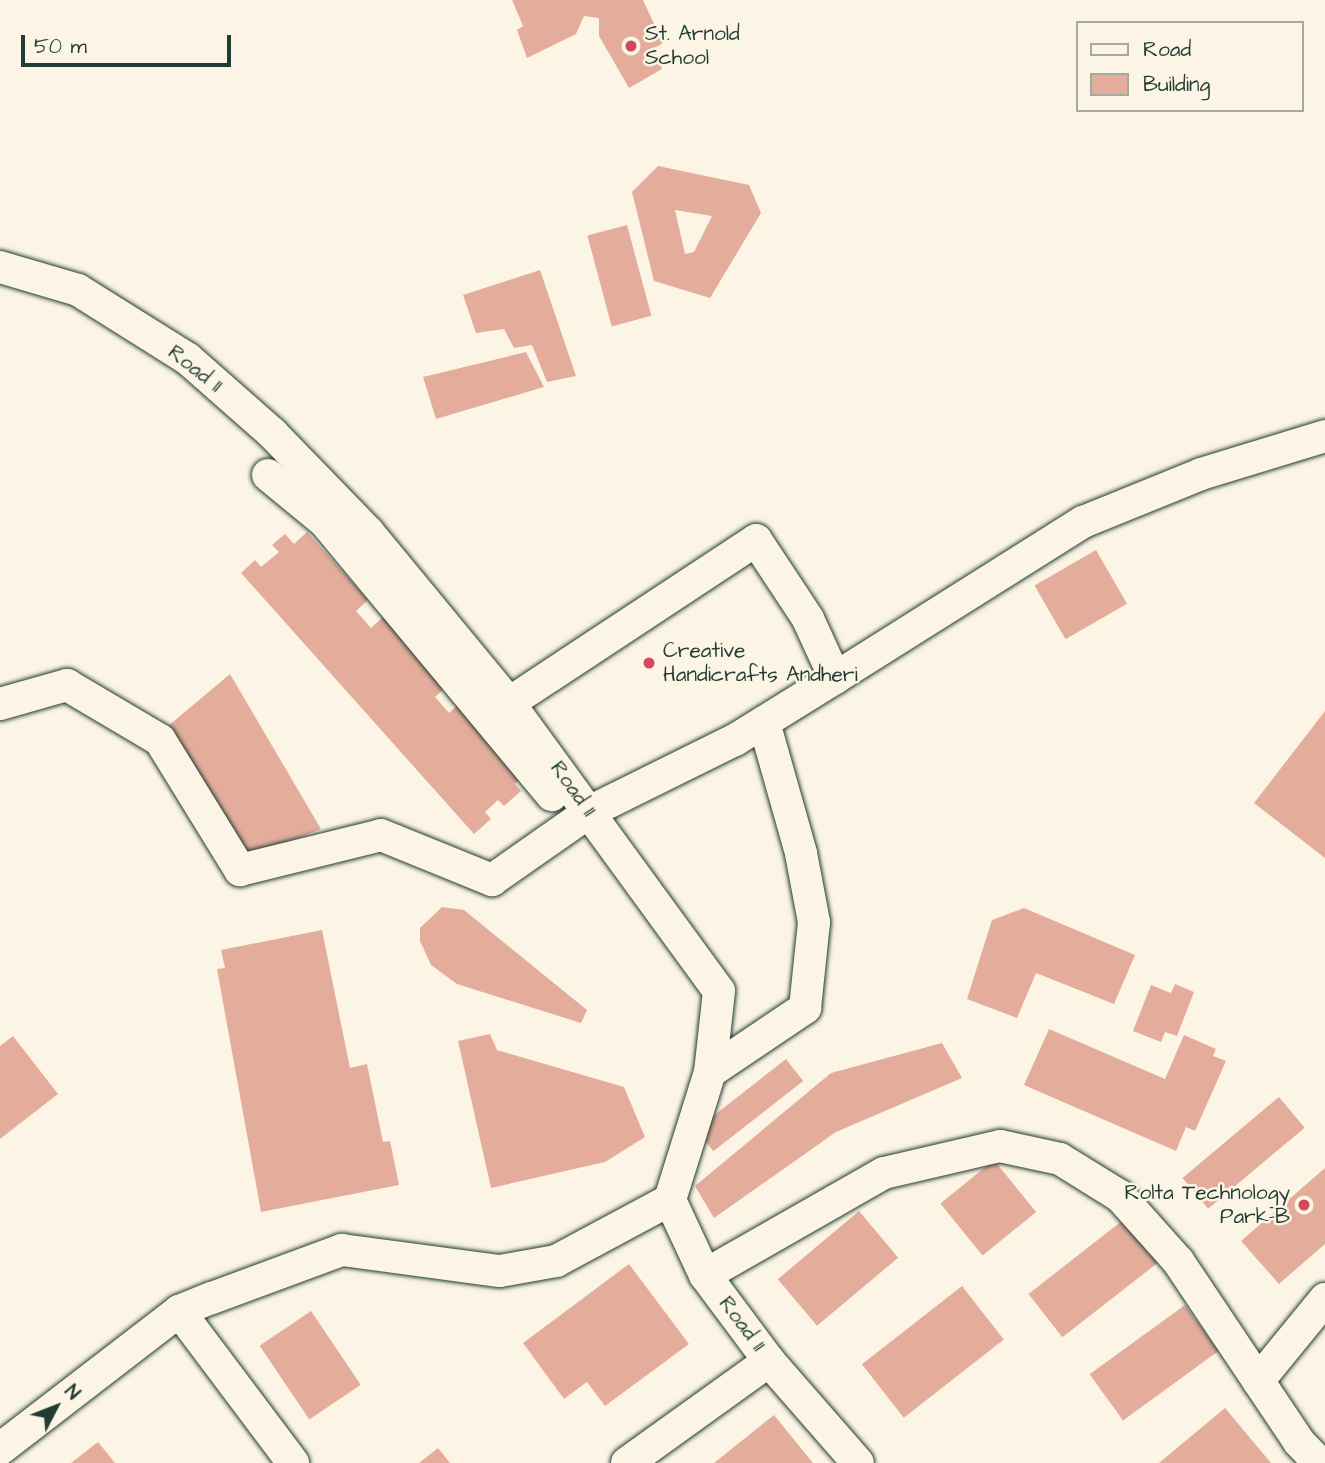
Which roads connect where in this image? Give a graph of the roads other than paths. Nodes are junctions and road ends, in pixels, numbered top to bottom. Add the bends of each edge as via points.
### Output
1 (0, 267) edge
2 (1325, 436) edge
3 (268, 475) dead end
4 (835, 678) junction
5 (509, 703) junction
6 (0, 704) edge
7 (764, 722) junction
8 (583, 817) junction
9 (710, 1072) junction
10 (670, 1200) junction
11 (705, 1275) junction
12 (1325, 1299) edge
13 (179, 1311) junction
14 (769, 1361) junction
15 (1258, 1381) junction
16 (0, 1449) edge
17 (293, 1463) edge
18 (628, 1463) edge
19 (858, 1463) edge
20 (1319, 1463) edge

1 - 5 street, Road 11 via 79,290 188,359 273,434 368,532
2 - 4 street via 1200,474 1083,522
3 - 8 street via 326,522
4 - 5 street via 808,619 756,540
4 - 7 street
5 - 8 street, Road 11
6 - 8 street via 67,685 160,740 240,870 380,835 498,879
7 - 8 street
7 - 9 street via 801,853 814,922 804,1008
8 - 9 street, Road 11 via 719,991
9 - 10 street, Road 11
10 - 11 street, Road 11
10 - 13 street via 556,1261 500,1271 342,1250
11 - 14 street, Road 11
11 - 15 street via 884,1173 1000,1146 1060,1159 1120,1196 1178,1261
12 - 15 street
13 - 16 street
13 - 17 street
14 - 18 street
14 - 19 street, Road 11
15 - 20 street

